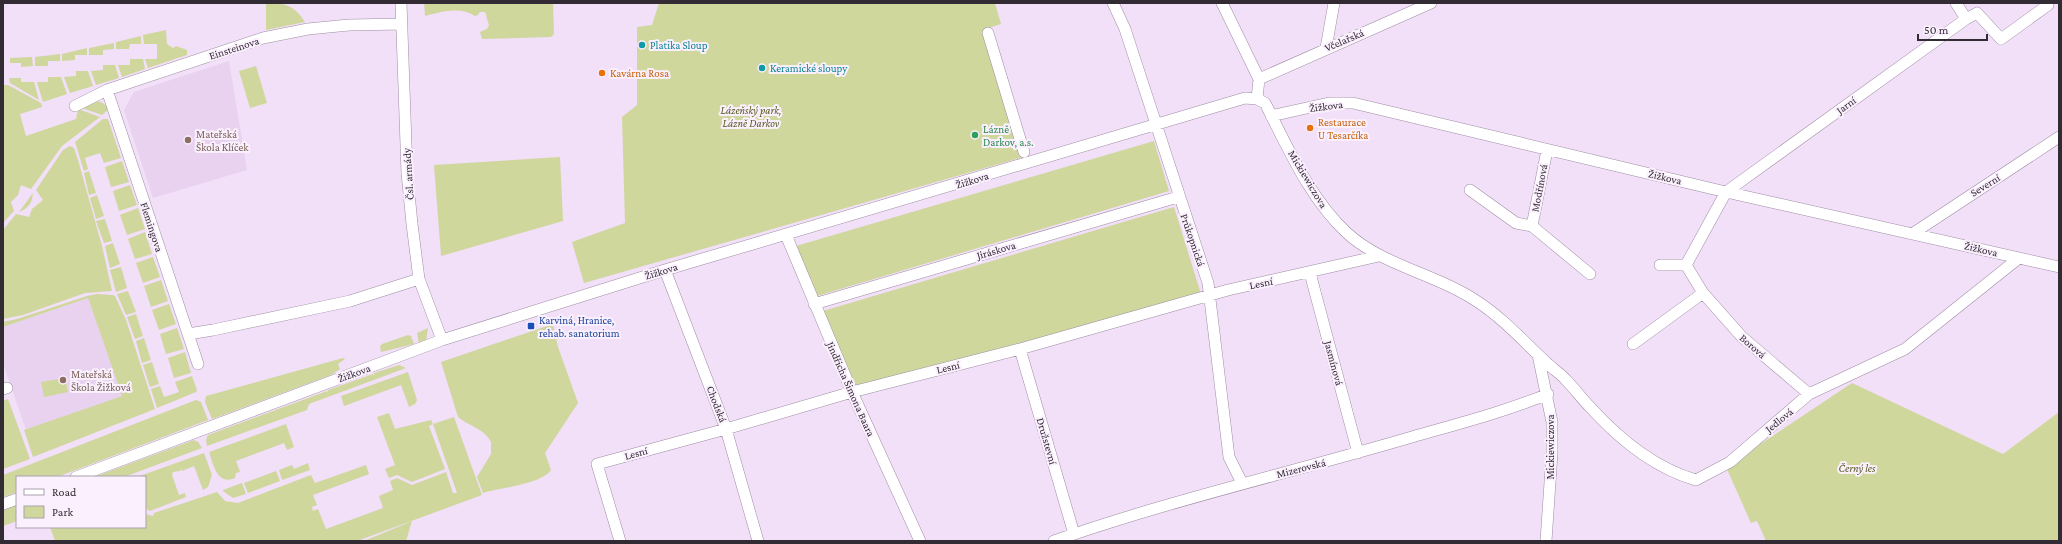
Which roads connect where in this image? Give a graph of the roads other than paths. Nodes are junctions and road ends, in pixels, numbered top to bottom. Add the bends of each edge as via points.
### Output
1 (401, 3) edge
2 (1113, 3) edge
3 (1222, 3) edge
4 (1334, 3) edge
5 (1431, 3) edge
6 (1956, 3) edge
7 (2048, 5) dead end
8 (1966, 19) junction
9 (402, 24) junction
10 (988, 33) dead end
11 (1326, 48) junction
12 (1259, 79) junction
13 (107, 90) junction
14 (1257, 99) junction
15 (75, 106) dead end
16 (1271, 116) junction
17 (1156, 126) junction
18 (2059, 137) edge
19 (1546, 150) junction
20 (1024, 152) dead end
21 (1470, 190) dead end
22 (1726, 192) junction
23 (1178, 196) junction
24 (1532, 226) junction
25 (1912, 234) junction
26 (786, 235) junction
27 (1379, 256) junction
28 (2019, 258) junction
29 (1660, 265) dead end
30 (1686, 265) junction
31 (2059, 267) edge
32 (665, 270) junction
33 (1310, 273) junction
34 (1590, 274) dead end
35 (419, 279) junction
36 (1703, 293) junction
37 (1211, 296) junction
38 (814, 304) junction
39 (188, 334) junction
40 (442, 340) junction
41 (1633, 344) dead end
42 (1020, 349) junction
43 (1538, 355) junction
44 (198, 364) dead end
45 (1549, 365) joint
46 (852, 392) junction
47 (1548, 394) junction
48 (1809, 394) junction
49 (726, 429) junction
50 (1358, 453) junction
51 (79, 476) edge
52 (1242, 483) junction
53 (16, 499) edge
54 (3, 504) edge
55 (1074, 534) junction
56 (620, 541) edge
57 (758, 541) edge
58 (920, 541) edge
59 (1054, 541) edge
60 (1546, 541) edge

1 - 9 street, Čsl. armády
2 - 17 street, Průkopnická via 1125,29
3 - 12 street
4 - 11 street
5 - 11 street, Včelařská
6 - 8 street
7 - 8 street via 2001,39 1977,13
8 - 22 street, Jarní
9 - 13 street, Einsteinova via 315,28 263,38
9 - 35 street, Čsl. armády via 407,173
10 - 20 street
11 - 12 street, Včelařská
12 - 14 street
13 - 15 street, Einsteinova
13 - 39 street, Flemingova
14 - 16 street, Mickiewiczova via 1265,104
14 - 17 street, Žižkova via 1246,98
16 - 19 street, Žižkova via 1329,103 1353,103
16 - 27 street, Mickiewiczova via 1321,204 1348,234
17 - 23 street, Průkopnická
17 - 26 street, Žižkova
18 - 25 street, Severní
19 - 22 street, Žižkova
19 - 24 street, Modřínová
21 - 24 street, Modřínová via 1516,223
22 - 25 street, Žižkova
22 - 30 street
23 - 37 street, Průkopnická
23 - 38 street, Jiráskova
24 - 34 street, Modřínová
25 - 28 street, Žižkova
26 - 32 street, Žižkova
26 - 38 street, Jindřicha Šimona Baara
27 - 33 street, Lesní
27 - 43 street, Mickiewiczova via 1452,286 1478,302 1513,329
28 - 31 street, Žižkova
28 - 48 street, Jedlová via 1905,349
29 - 30 street
30 - 36 street, Borová
32 - 40 street, Žižkova
32 - 49 street, Chodská
33 - 37 street, Lesní
33 - 50 street, Jasmínová
35 - 39 street via 350,301
35 - 40 street, Čsl. armády
36 - 41 street
36 - 48 street, Borová via 1742,337
37 - 42 street, Lesní
37 - 52 street, Průkopnická via 1229,456
38 - 46 street, Jindřicha Šimona Baara
39 - 44 street, Flemingova
40 - 51 street, Žižkova
42 - 46 street, Lesní
42 - 55 street, Družstevní
43 - 45 street, Mickiewiczova
43 - 47 street, Mickiewiczova
45 - 48 street, Jedlová via 1566,379 1611,429 1641,454 1696,480 1730,462
46 - 49 street, Lesní
46 - 58 street, Jindřicha Šimona Baara
47 - 50 street, Mizerovská
47 - 60 street, Mickiewiczova via 1552,422 1552,453
49 - 56 street, Lesní via 597,464
49 - 57 street, Chodská
50 - 52 street, Mizerovská
52 - 55 street, Mizerovská
53 - 54 street
55 - 59 street, Mizerovská

